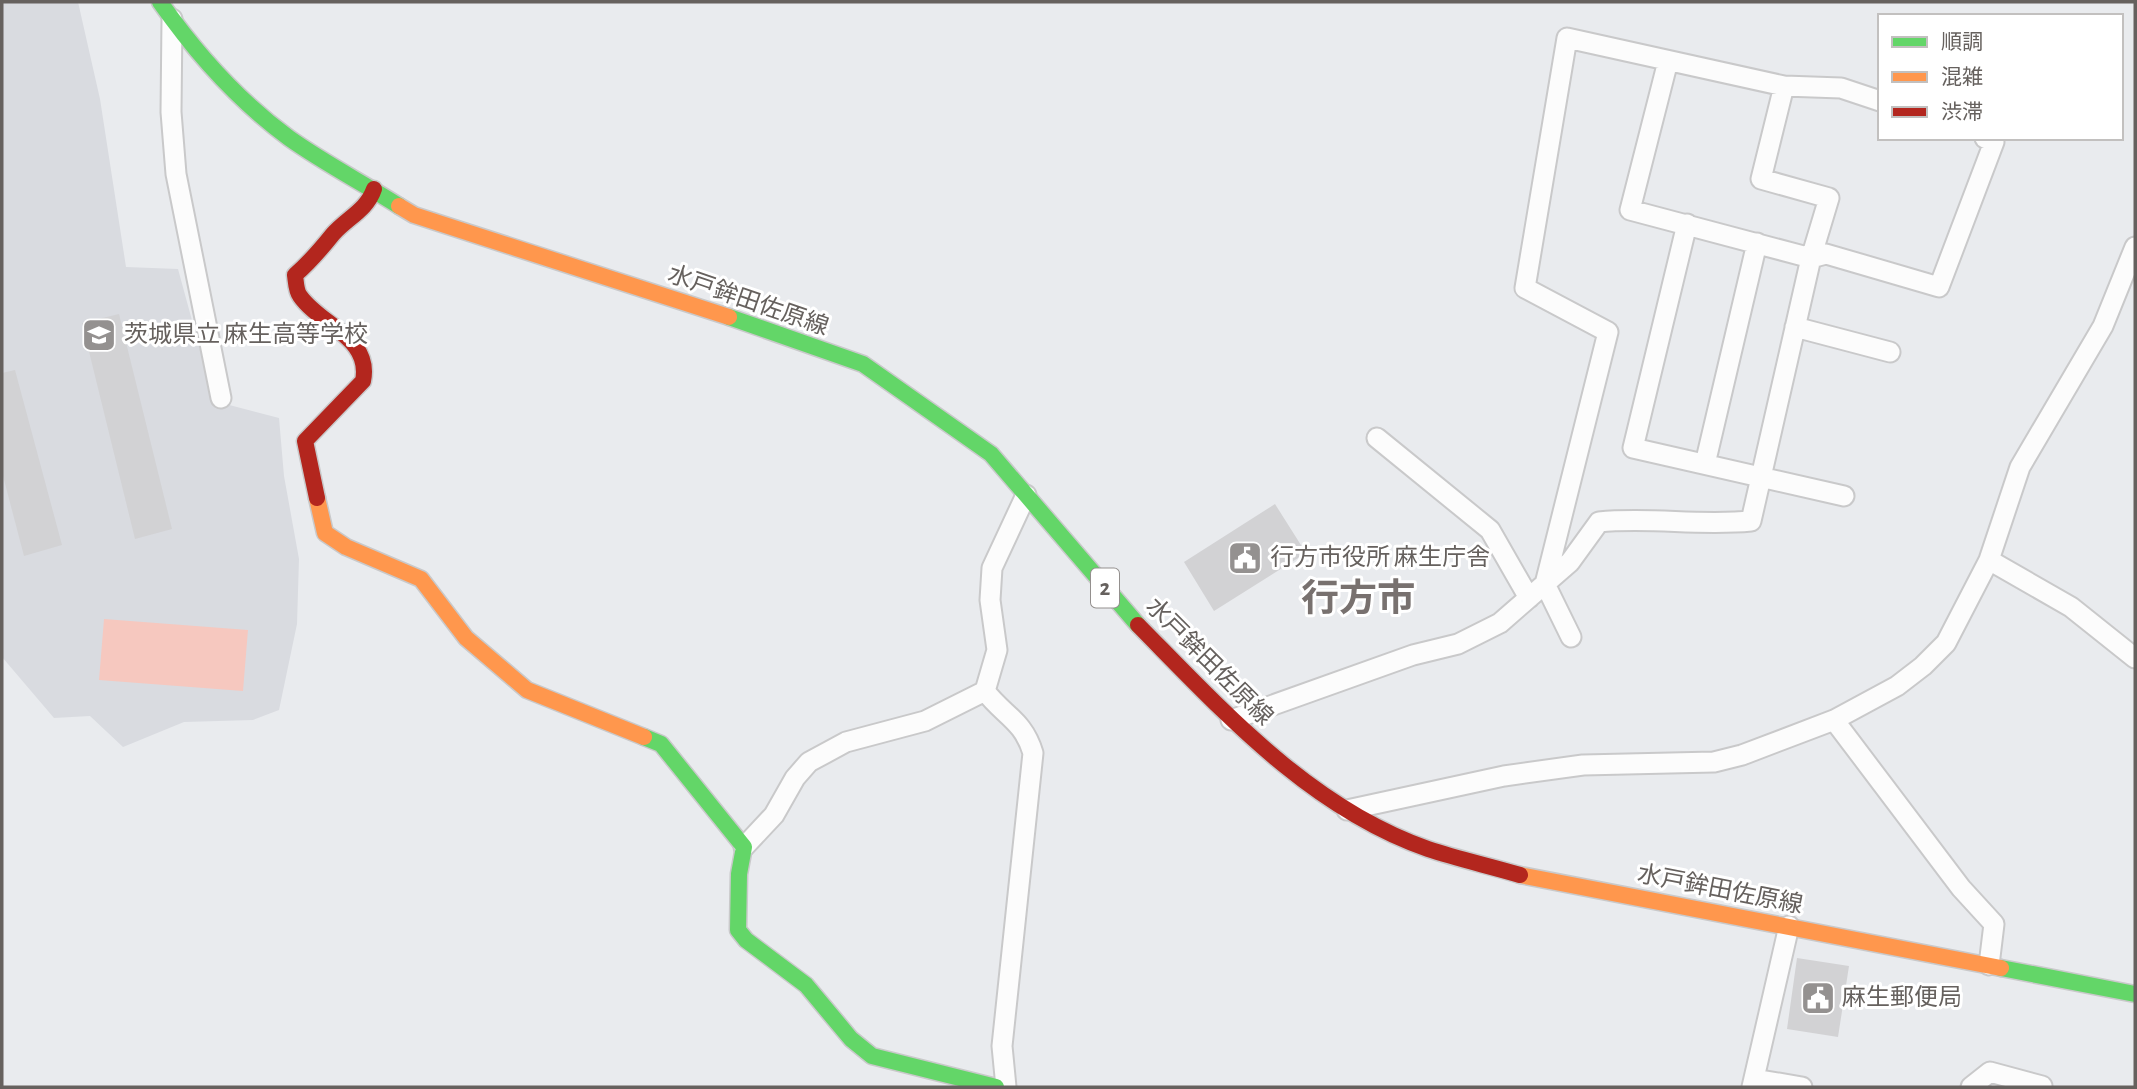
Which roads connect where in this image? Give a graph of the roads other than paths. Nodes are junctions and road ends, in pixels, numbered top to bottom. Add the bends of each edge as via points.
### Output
1 (160, 2) edge
2 (172, 19) junction
3 (1668, 61) junction
4 (1784, 86) junction
5 (1878, 100) edge
6 (1990, 140) edge
7 (374, 189) junction
8 (1686, 225) junction
9 (1757, 243) junction
10 (2135, 247) edge
11 (1811, 258) junction
12 (1795, 327) junction
13 (1890, 352) dead end
14 (221, 398) dead end
15 (1377, 438) dead end
16 (1705, 464) junction
17 (1760, 476) junction
18 (1026, 495) junction
19 (1844, 496) dead end
20 (1989, 560) junction
21 (1545, 584) junction
22 (1529, 598) junction
23 (1571, 637) dead end
24 (2135, 658) edge
25 (985, 691) junction
26 (1231, 720) junction
27 (1834, 720) junction
28 (1347, 810) junction
29 (744, 847) junction
30 (1788, 926) junction
31 (1989, 965) junction
32 (2135, 994) edge
33 (1753, 1083) edge
34 (2042, 1086) edge
35 (996, 1087) edge
36 (1006, 1087) edge
37 (1802, 1087) edge
38 (1971, 1087) edge

1 - 2 main road, 水戸鉾田佐原線 / 2
2 - 7 main road, 水戸鉾田佐原線 / 2 via 271,124 324,163
2 - 14 street via 176,174
3 - 4 street
3 - 8 street via 1630,210
3 - 21 street via 1567,38 1525,288 1608,332
4 - 5 street via 1841,88
4 - 11 street via 1761,178 1829,198
6 - 11 street via 1994,142 1939,286 1826,254
7 - 18 main road, 水戸鉾田佐原線 / 2 via 414,215 863,364 992,454
7 - 29 main road via 370,201 295,275 298,295 357,348 366,363 363,381 305,441 325,533 346,547 421,579 466,638 527,690 661,744
8 - 9 street
8 - 16 street via 1633,448
9 - 11 street
9 - 16 street
10 - 20 street via 2103,326 2020,467
11 - 12 street
12 - 13 street
12 - 17 street
15 - 22 street via 1490,530
16 - 17 street
17 - 19 street
17 - 21 street via 1751,521 1599,522 1570,562
18 - 25 street via 992,568 990,600 997,650
18 - 26 main road, 水戸鉾田佐原線 / 2 via 1126,612
20 - 24 street via 2071,607
20 - 27 street via 1946,643 1897,686
21 - 22 street
21 - 23 street
22 - 26 street via 1500,623 1458,644 1413,655
25 - 29 street via 925,721 846,742 809,762 774,815
25 - 36 street via 1017,720 1033,753 1002,1046
26 - 28 main road, 水戸鉾田佐原線 / 2
27 - 28 street via 1714,762 1583,765 1504,776
27 - 31 street via 1961,888 1994,924
28 - 30 main road, 水戸鉾田佐原線 / 2 via 1426,848 1524,876
29 - 35 main road via 737,902 738,930 746,940 806,985 851,1039 872,1056
30 - 31 main road, 水戸鉾田佐原線 / 2
30 - 33 street
31 - 32 main road, 水戸鉾田佐原線 / 2
33 - 37 street
34 - 38 street via 1990,1072

